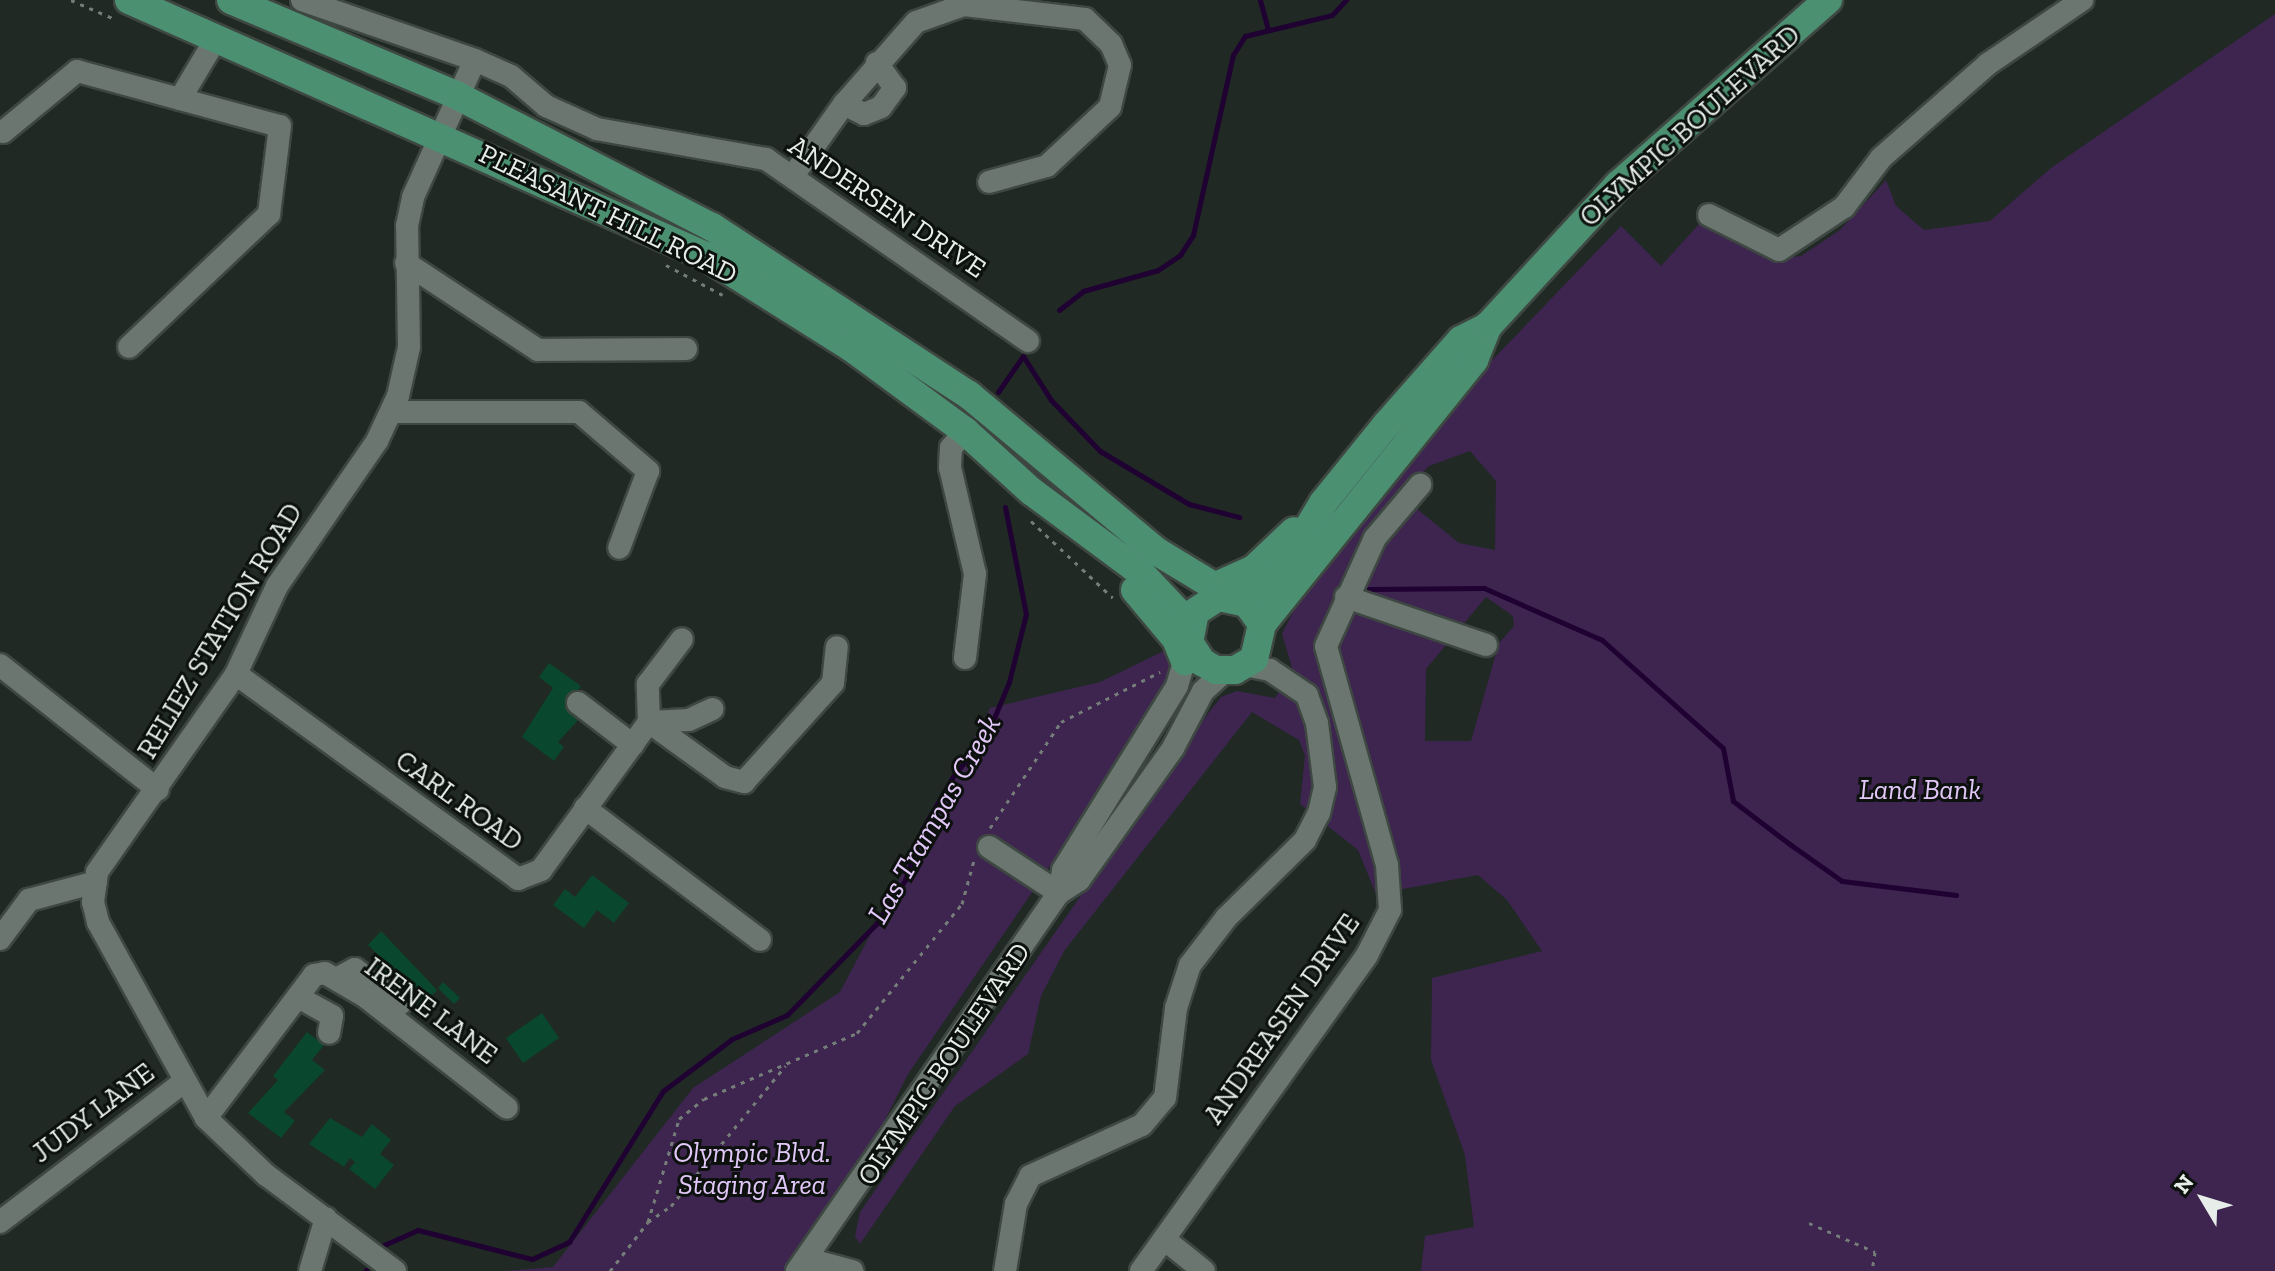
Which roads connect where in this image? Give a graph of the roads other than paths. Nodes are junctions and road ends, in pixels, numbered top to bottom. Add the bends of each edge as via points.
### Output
1 (231, 0) edge
2 (1828, 0) edge
3 (2082, 0) edge
4 (305, 1) edge
5 (127, 12) edge
6 (217, 37) junction
7 (475, 60) junction
8 (877, 63) junction
9 (458, 96) junction
10 (180, 99) junction
11 (844, 104) junction
12 (3, 132) dead end
13 (440, 133) junction
14 (795, 173) junction
15 (989, 182) dead end
16 (1709, 215) dead end
17 (406, 263) junction
18 (1488, 326) junction
19 (1028, 341) dead end
20 (129, 347) dead end
21 (686, 349) dead end
22 (391, 412) junction
23 (965, 431) junction
24 (1420, 485) dead end
25 (619, 548) dead end
26 (1229, 594) junction
27 (1346, 597) junction
28 (682, 639) dead end
29 (1486, 645) dead end
30 (837, 647) dead end
31 (1182, 649) junction
32 (1252, 656) junction
33 (965, 658) dead end
34 (0, 665) edge
35 (236, 674) junction
36 (578, 703) dead end
37 (713, 709) dead end
38 (649, 722) junction
39 (633, 745) junction
40 (158, 790) junction
41 (585, 808) junction
42 (985, 843) road end
43 (96, 882) junction
44 (1059, 893) junction
45 (2, 931) edge
46 (760, 940) dead end
47 (338, 978) junction
48 (298, 997) junction
49 (400, 1004) dead end
50 (329, 1033) dead end
51 (184, 1082) junction
52 (507, 1108) dead end
53 (206, 1118) junction
54 (326, 1218) junction
55 (0, 1222) edge
56 (830, 1229) junction
57 (1164, 1239) junction
58 (802, 1265) edge
59 (848, 1268) edge
60 (310, 1271) edge
61 (395, 1271) edge
62 (1005, 1271) edge
63 (1141, 1271) edge
64 (1204, 1271) edge

1 - 9 main road, PLEASANT HILL ROAD
2 - 18 main road, OLYMPIC BOULEVARD via 1618,185
3 - 16 street via 1988,64 1881,158 1844,207 1779,250
4 - 7 street, ANDERSEN DRIVE
5 - 6 main road, PLEASANT HILL ROAD
6 - 10 street
6 - 13 main road, PLEASANT HILL ROAD
7 - 9 street, RELIEZ STATION ROAD
7 - 14 street, ANDERSEN DRIVE via 511,76 546,106 597,129 698,142
8 - 11 street
8 - 11 street via 895,88 881,107 864,114
8 - 15 street via 916,22 964,5 1056,12 1098,28 1120,65 1110,107 1047,166
9 - 13 street, RELIEZ STATION ROAD
9 - 26 main road, PLEASANT HILL ROAD via 712,227 969,395 1156,551
10 - 12 street via 77,71
10 - 20 street via 280,126 269,214
11 - 14 street
13 - 17 street, RELIEZ STATION ROAD via 413,197
13 - 23 main road, PLEASANT HILL ROAD via 706,256 852,348
14 - 19 street, ANDERSEN DRIVE
17 - 21 street via 538,350
17 - 22 street, RELIEZ STATION ROAD via 409,347
18 - 26 main road, OLYMPIC BOULEVARD via 1461,340 1323,503
18 - 32 main road, OLYMPIC BOULEVARD via 1474,360
22 - 25 street via 579,412 648,471
22 - 35 street, RELIEZ STATION ROAD via 277,586
23 - 31 main road, PLEASANT HILL ROAD via 1029,504 1146,600
23 - 33 street via 951,448 950,467 975,574
24 - 27 street, ANDREASEN DRIVE via 1375,538
26 - 31 main road, OLYMPIC BOULEVARD via 1205,603
26 - 32 main road
27 - 29 street
27 - 57 street, ANDREASEN DRIVE via 1326,646 1387,865 1390,910 1367,955
28 - 38 street via 648,684
30 - 38 street via 833,683 744,782 725,777
31 - 32 main road via 1202,662
31 - 44 street, OLYMPIC BOULEVARD via 1167,705 1063,870
32 - 44 street, OLYMPIC BOULEVARD via 1203,691 1173,748 1079,880
32 - 62 street via 1307,695 1325,787 1319,813 1305,840 1226,918 1190,965 1176,1008 1165,1098 1142,1125 1030,1176 1016,1204
34 - 40 street
35 - 40 street, RELIEZ STATION ROAD
35 - 41 street, CARL ROAD via 508,876 526,878 541,870
36 - 39 street
37 - 38 street via 689,720
38 - 39 street, CARL ROAD
39 - 41 street, CARL ROAD
40 - 43 street, RELIEZ STATION ROAD
41 - 46 street
42 - 44 street
43 - 45 street via 29,900
43 - 51 street via 98,922
44 - 56 street, OLYMPIC BOULEVARD
47 - 48 street, IRENE LANE via 314,975
47 - 49 street via 355,969
47 - 52 street, IRENE LANE
48 - 50 street via 332,1016
48 - 53 street
51 - 53 street
51 - 55 street, JUDY LANE
53 - 54 street via 266,1175
54 - 60 street
54 - 61 street
56 - 58 street, OLYMPIC BOULEVARD
56 - 59 street
57 - 63 street, ANDREASEN DRIVE
57 - 64 street
58 - 59 street

